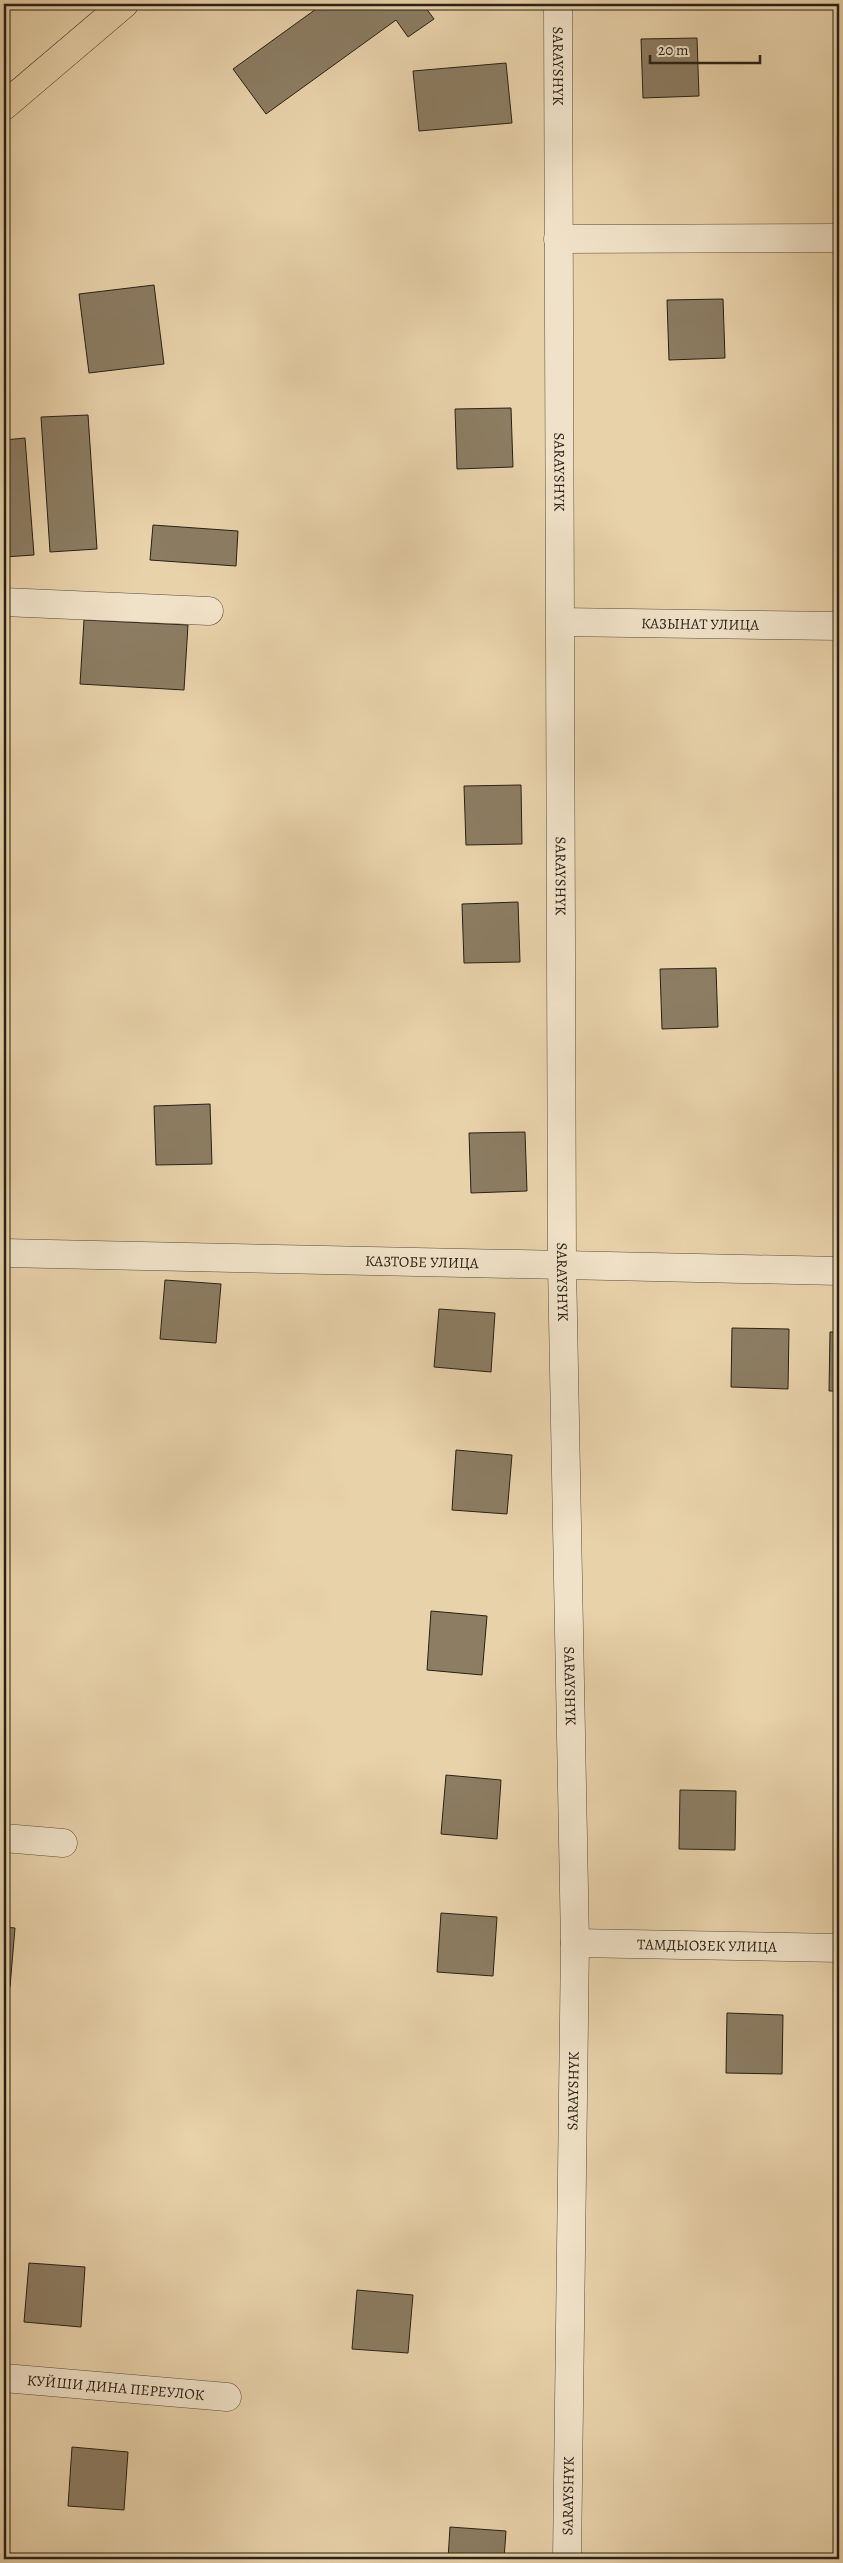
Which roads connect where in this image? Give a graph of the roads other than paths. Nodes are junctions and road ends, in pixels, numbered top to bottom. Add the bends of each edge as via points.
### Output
1 (124, 4) edge
2 (558, 4) edge
3 (4, 106) edge
4 (839, 238) edge
5 (558, 239) junction
6 (4, 602) edge
7 (209, 611) dead end
8 (561, 622) junction
9 (839, 626) edge
10 (4, 1253) edge
11 (562, 1264) junction
12 (839, 1270) edge
13 (4, 1838) edge
14 (63, 1843) dead end
15 (575, 1943) junction
16 (839, 1948) edge
17 (4, 2378) edge
18 (227, 2397) dead end
19 (567, 2559) edge

1 - 3 main road
2 - 5 street, SARAYSHYK
4 - 5 street
5 - 8 street, SARAYSHYK
6 - 7 street
8 - 9 street, КАЗЫНАТ УЛИЦА
8 - 11 street, SARAYSHYK
10 - 11 street, КАЗТОБЕ УЛИЦА
11 - 12 street, КАЗТОБЕ УЛИЦА
11 - 15 street, SARAYSHYK
13 - 14 street
15 - 16 street, ТАМДЫОЗЕК УЛИЦА
15 - 19 street, SARAYSHYK
17 - 18 street, КУЙШИ ДИНА ПЕРЕУЛОК

